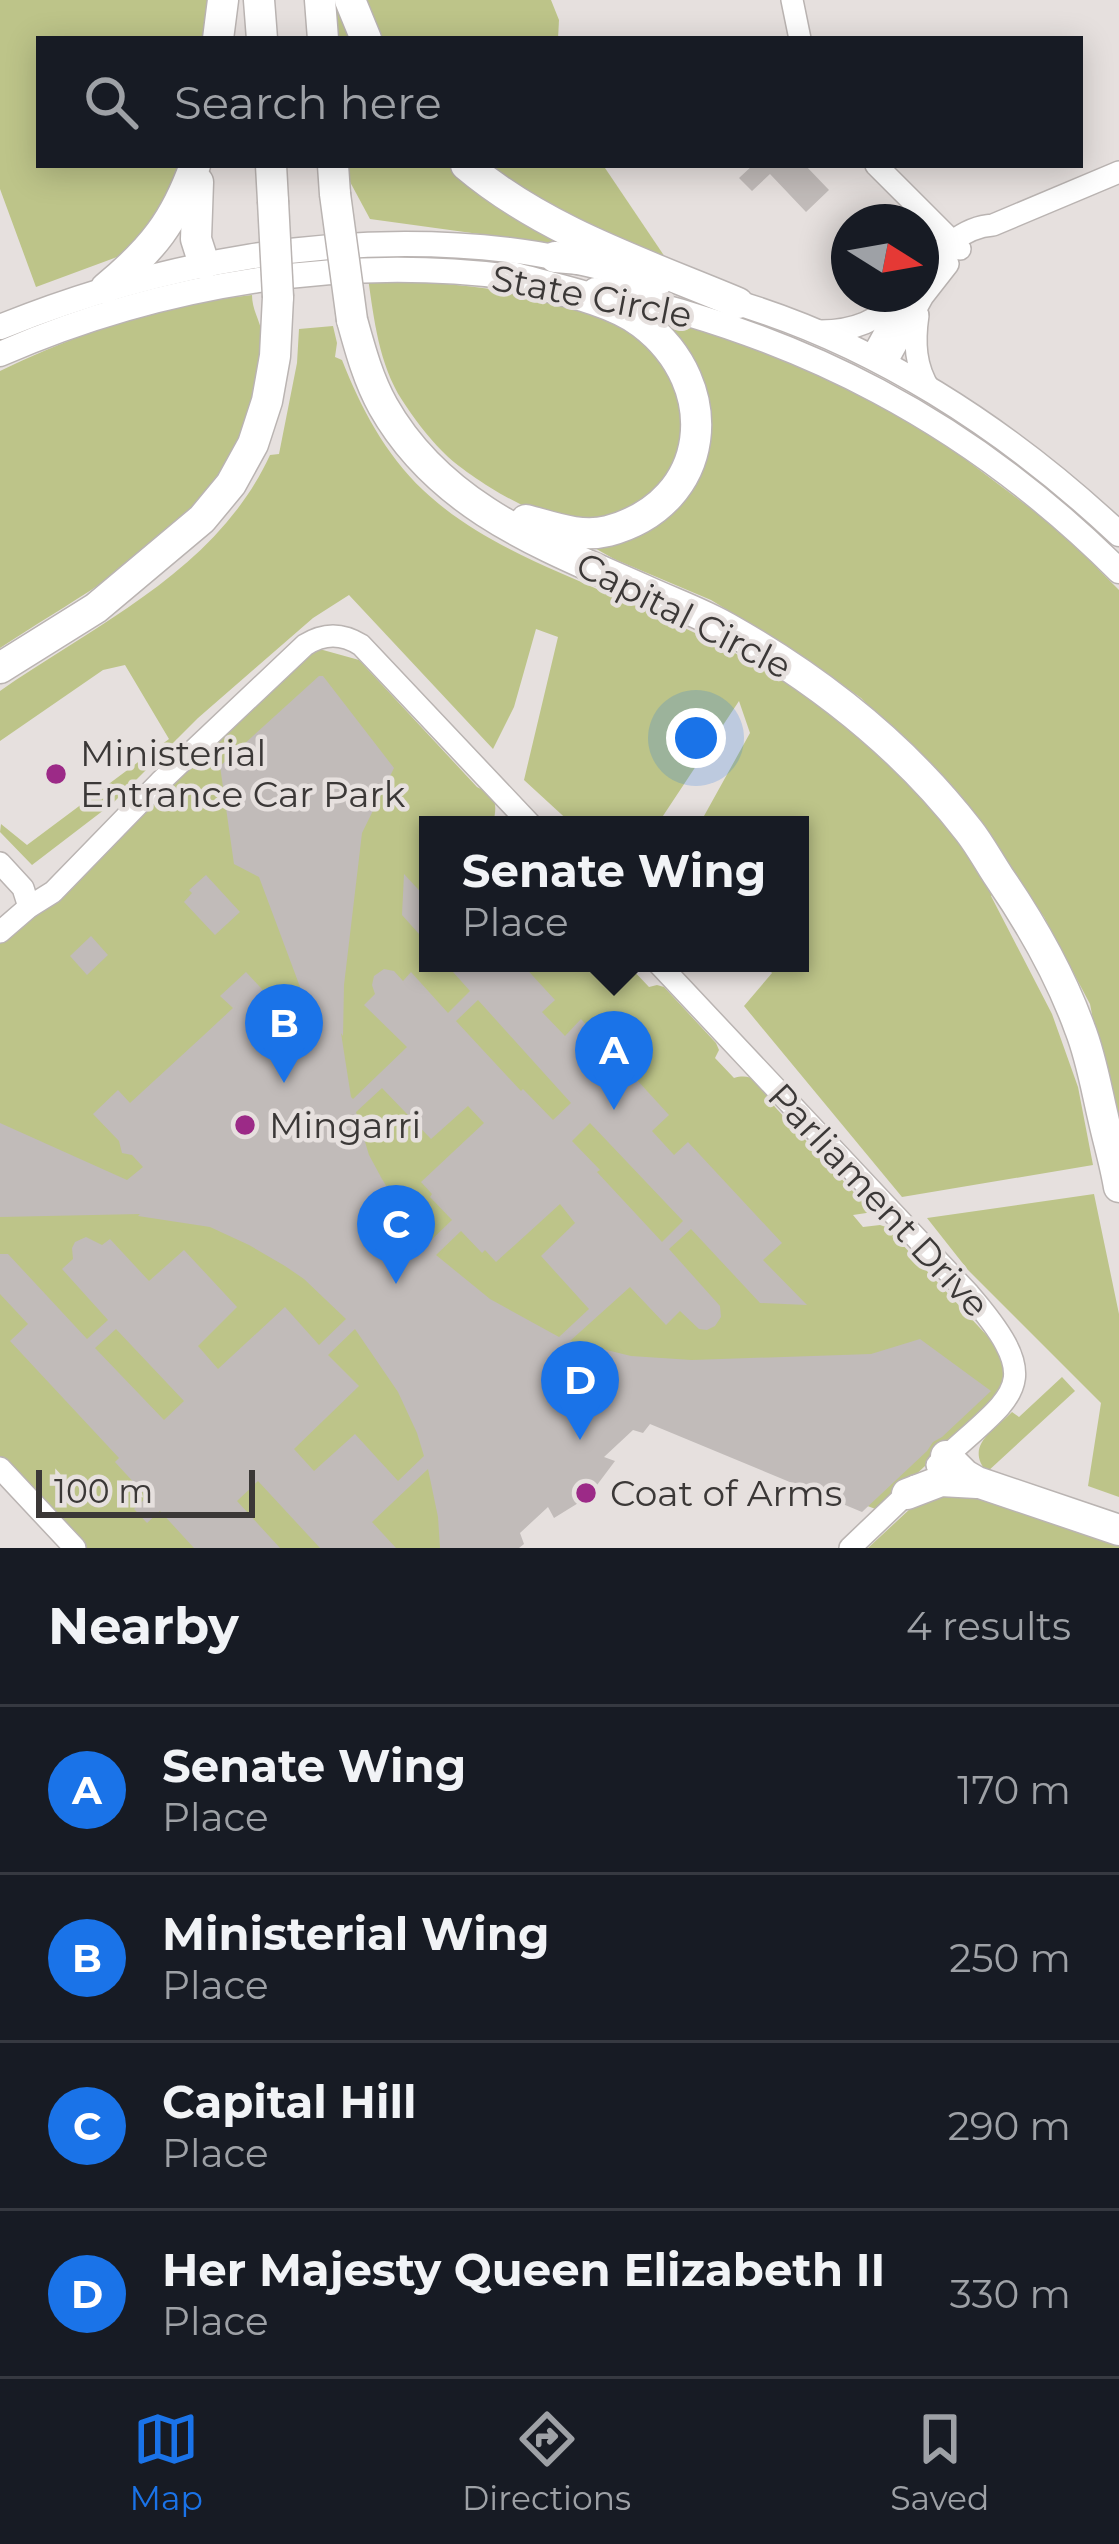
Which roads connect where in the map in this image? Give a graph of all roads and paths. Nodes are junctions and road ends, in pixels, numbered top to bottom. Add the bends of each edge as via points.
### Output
1 (223, 0) edge
2 (259, 0) edge
3 (320, 0) edge
4 (350, 0) edge
5 (792, 0) edge
6 (218, 36) edge
7 (262, 36) edge
8 (323, 36) edge
9 (365, 36) edge
10 (799, 36) edge
11 (196, 168) edge
12 (197, 168) edge
13 (271, 168) edge
14 (470, 168) edge
15 (879, 168) edge
16 (1119, 172) edge
17 (334, 179) edge
18 (906, 197) junction
19 (906, 204) edge
20 (939, 239) edge
21 (952, 250) junction
22 (555, 257) junction
23 (627, 257) junction
24 (939, 263) edge
25 (204, 264) junction
26 (511, 277) junction
27 (263, 280) junction
28 (106, 288) junction
29 (738, 303) junction
30 (886, 312) edge
31 (902, 312) edge
32 (915, 312) edge
33 (0, 327) edge
34 (810, 331) junction
35 (0, 354) edge
36 (872, 373) junction
37 (931, 390) junction
38 (478, 508) junction
39 (1119, 534) edge
40 (1119, 571) edge
41 (0, 668) edge
42 (523, 816) edge
43 (0, 863) edge
44 (29, 907) junction
45 (0, 932) edge
46 (666, 972) edge
47 (1119, 1184) edge
48 (946, 1456) junction
49 (0, 1468) edge
50 (983, 1484) junction
51 (907, 1494) junction
52 (1119, 1530) edge
53 (75, 1548) edge
54 (850, 1548) edge

1 - 6 highway
2 - 7 highway
3 - 8 highway
4 - 9 highway
5 - 10 street
11 - 28 highway via 161,236
12 - 25 highway via 196,238
13 - 27 highway, bridge
14 - 23 highway via 525,208
15 - 18 street
16 - 21 street via 982,226
17 - 38 highway, Capital Circle, bridge via 364,366 406,443
18 - 19 street
18 - 21 street
20 - 21 street
21 - 24 street
22 - 23 highway
22 - 25 main road, State Circle via 363,246
22 - 29 main road, State Circle
23 - 29 highway
25 - 27 main road
25 - 28 main road, State Circle
26 - 27 main road, State Circle via 395,271
26 - 36 main road, State Circle via 694,314
26 - 38 highway via 638,320 680,369 697,430 680,484 606,531 581,534
27 - 35 main road, State Circle via 140,305
27 - 41 highway, bridge via 278,315 267,401 231,484 202,519 96,608
28 - 33 main road, State Circle
29 - 34 main road, State Circle
30 - 34 street via 845,331
31 - 36 street
32 - 37 street via 917,362
34 - 36 main road, State Circle
36 - 37 main road, State Circle
36 - 40 main road, State Circle via 1046,503
37 - 39 main road, State Circle via 1040,465
38 - 47 highway, Capital Circle via 723,626 808,678 941,797 1023,910 1065,991
42 - 44 street via 361,644 327,636 305,645
43 - 44 street
44 - 45 street
46 - 48 street, Parliament Drive via 1005,1339 1016,1367 1013,1389
48 - 50 highway
48 - 51 street, Parliament Drive
49 - 53 street
50 - 51 highway via 941,1481
50 - 52 highway
51 - 54 street, Parliament Drive

